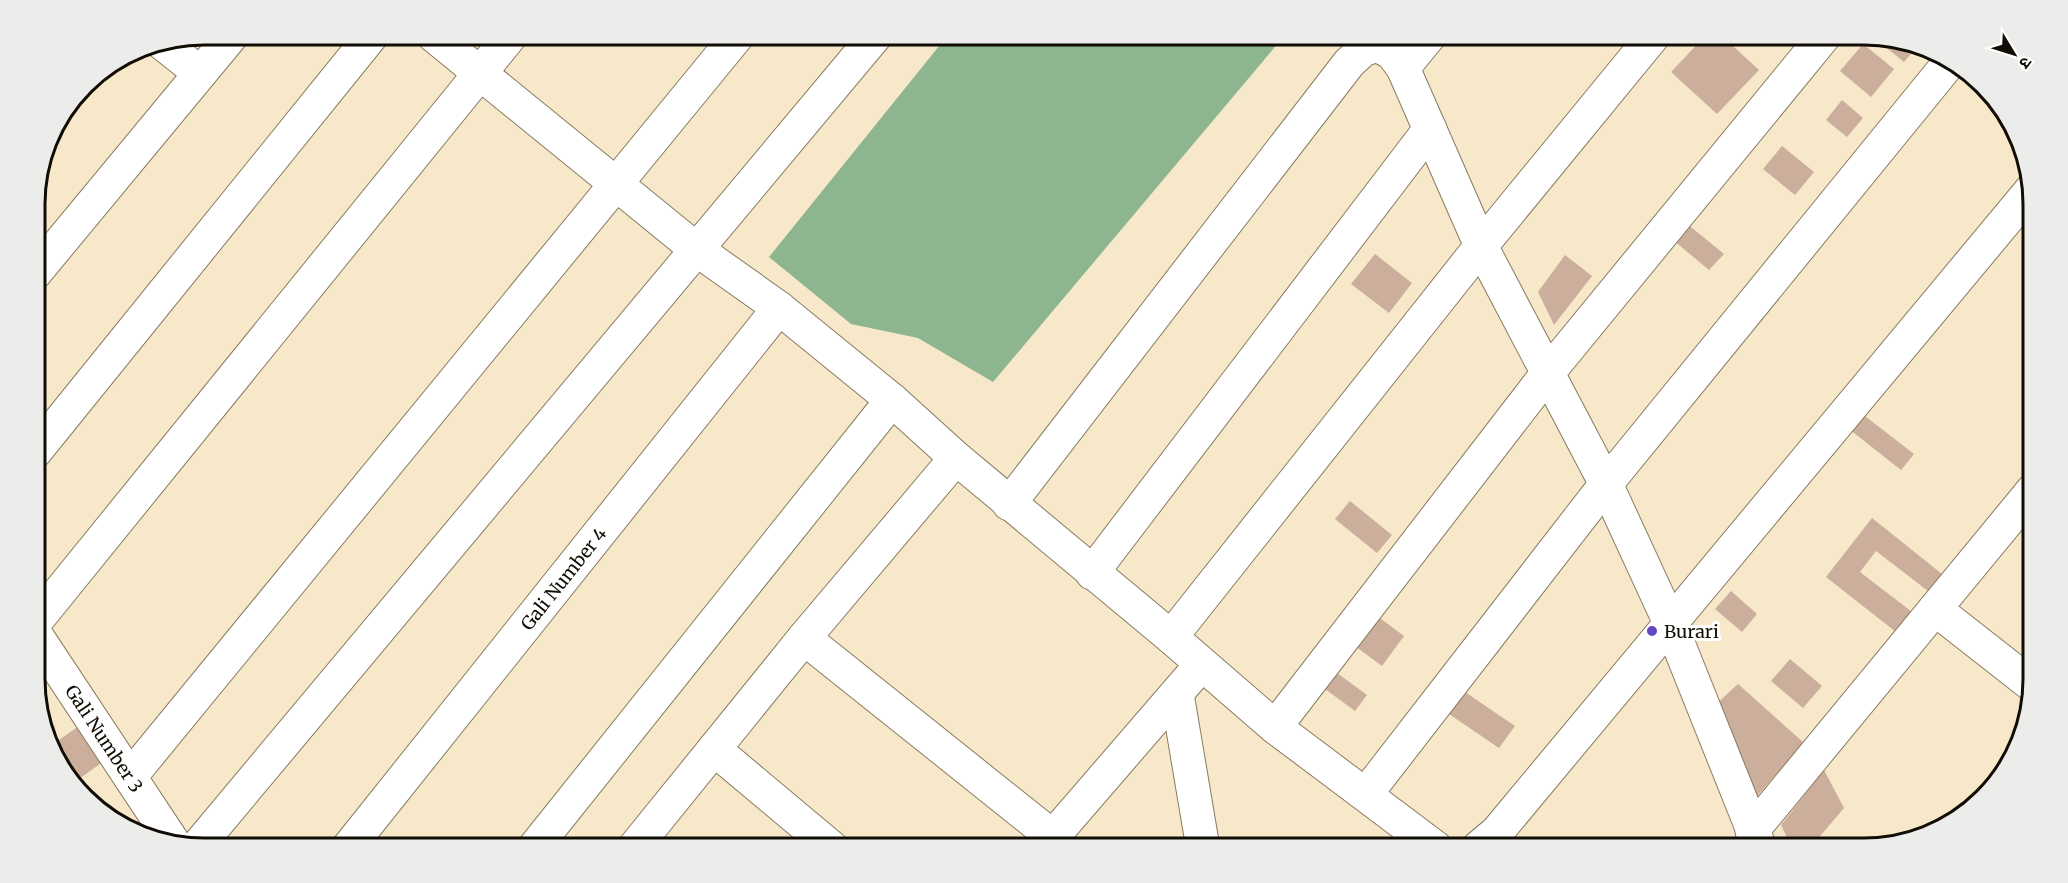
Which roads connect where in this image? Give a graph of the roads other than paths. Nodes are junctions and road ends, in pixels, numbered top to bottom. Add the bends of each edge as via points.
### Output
1 (223, 45) edge
2 (363, 45) edge
3 (446, 45) edge
4 (502, 45) edge
5 (729, 45) edge
6 (867, 45) edge
7 (1421, 45) edge
8 (1645, 45) edge
9 (1816, 45) edge
10 (169, 49) edge
11 (1946, 67) edge
12 (1403, 68) junction
13 (200, 73) junction
14 (480, 74) junction
15 (1430, 129) junction
16 (615, 184) junction
17 (2023, 200) edge
18 (1481, 246) junction
19 (696, 249) junction
20 (45, 261) edge
21 (779, 308) junction
22 (1547, 374) junction
23 (892, 400) junction
24 (45, 440) edge
25 (956, 458) junction
26 (1606, 484) junction
27 (2023, 502) edge
28 (1009, 504) junction
29 (1092, 573) junction
30 (1935, 609) junction
31 (45, 610) edge
32 (1670, 623) junction
33 (1171, 637) junction
34 (804, 639) junction
35 (45, 649) edge
36 (1201, 665) junction
37 (2023, 678) edge
38 (1177, 694) junction
39 (1275, 727) junction
40 (714, 749) junction
41 (130, 777) junction
42 (1366, 794) junction
43 (167, 834) edge
44 (205, 838) edge
45 (356, 838) edge
46 (542, 838) edge
47 (642, 838) edge
48 (820, 838) edge
49 (1042, 838) edge
50 (1052, 838) edge
51 (1201, 838) edge
52 (1423, 838) edge
53 (1500, 838) edge
54 (1756, 838) edge
55 (1757, 838) edge

1 - 13 street
2 - 24 street
3 - 14 street
4 - 14 street
5 - 16 street
6 - 19 street
7 - 12 street
8 - 18 street
9 - 22 street
10 - 13 street
11 - 26 street
12 - 15 street
12 - 28 street via 1392,52 1377,45 1363,50 1349,63
13 - 20 street
14 - 16 street
14 - 31 street
15 - 18 street
15 - 29 street
16 - 19 street
16 - 41 street
17 - 32 street
18 - 22 street
18 - 33 street
19 - 21 street
19 - 44 street
21 - 23 street
21 - 45 street, Gali Number 4
22 - 26 street
22 - 39 street
23 - 25 street
23 - 46 street
25 - 28 street
25 - 34 street
26 - 32 street
26 - 42 street
27 - 30 street
28 - 29 street
29 - 33 street
30 - 37 street
30 - 55 street
32 - 53 street
32 - 54 street
33 - 36 street
34 - 40 street
34 - 49 street
35 - 41 street, Gali Number 3
36 - 38 street
36 - 39 street
38 - 50 street
38 - 51 street
39 - 42 street
40 - 47 street
40 - 48 street
41 - 43 street, Gali Number 3
42 - 52 street

